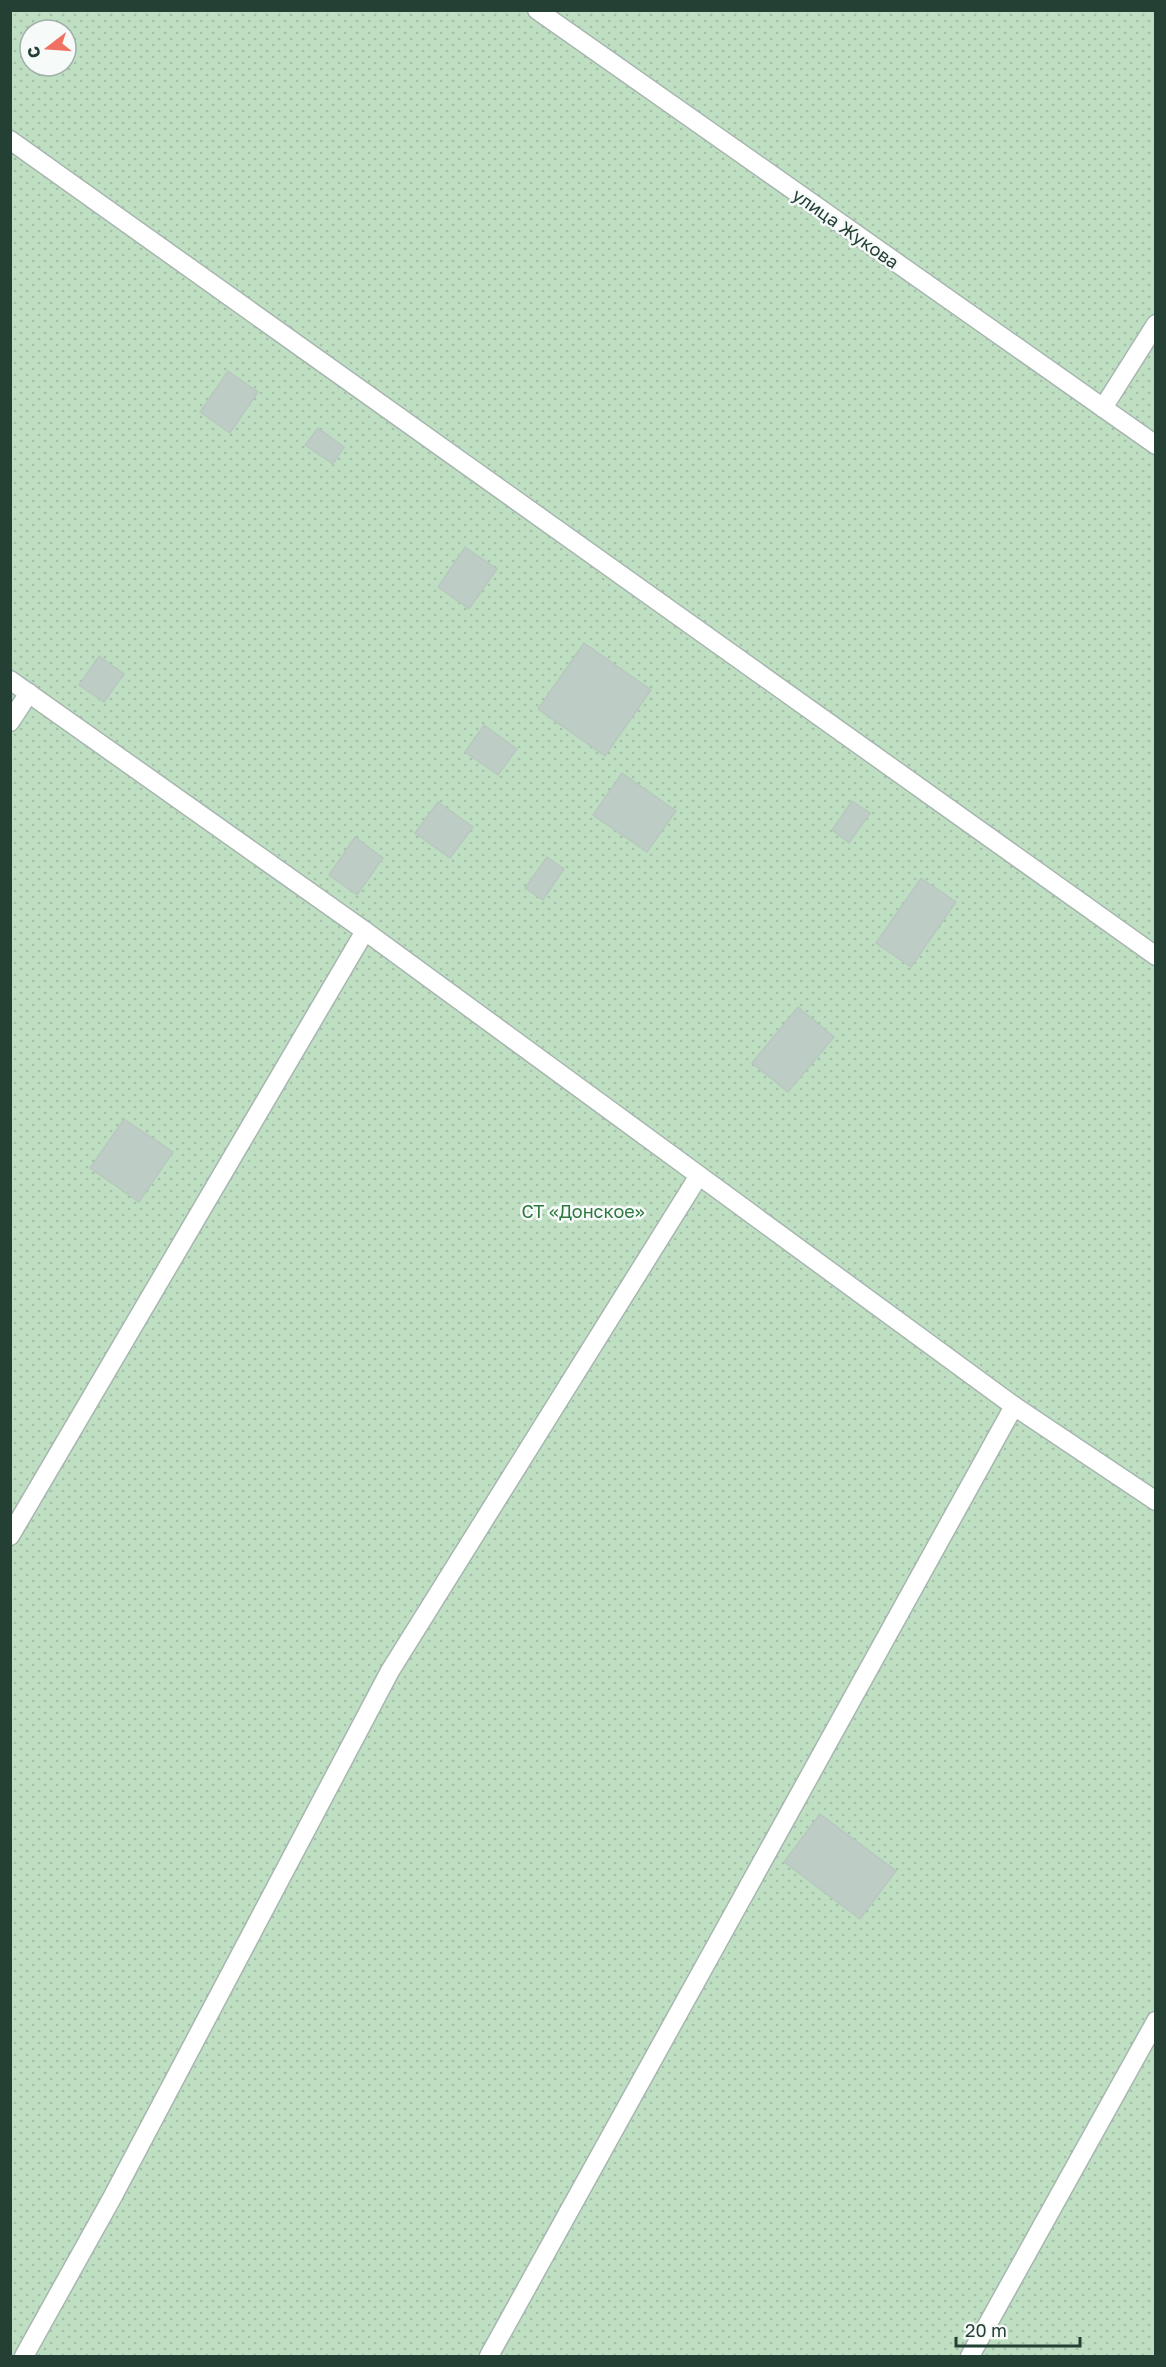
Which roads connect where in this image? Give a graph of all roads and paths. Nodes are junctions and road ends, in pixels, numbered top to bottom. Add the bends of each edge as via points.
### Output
1 (537, 10) edge
2 (10, 140) edge
3 (1155, 324) edge
4 (1103, 408) junction
5 (1155, 445) edge
6 (10, 680) edge
7 (28, 693) junction
8 (10, 722) edge
9 (365, 931) junction
10 (1155, 956) edge
11 (698, 1177) junction
12 (1014, 1406) junction
13 (1155, 1502) edge
14 (10, 1536) edge
15 (1155, 2021) edge
16 (24, 2356) edge
17 (489, 2356) edge
18 (970, 2356) edge

1 - 4 lane, улица Жукова
2 - 10 lane
3 - 4 lane
4 - 5 lane, улица Жукова
6 - 7 lane
7 - 8 lane
7 - 9 lane
9 - 11 lane
9 - 14 lane
11 - 12 lane
11 - 16 lane via 390,1671 113,2196
12 - 13 lane
12 - 17 lane
15 - 18 lane

